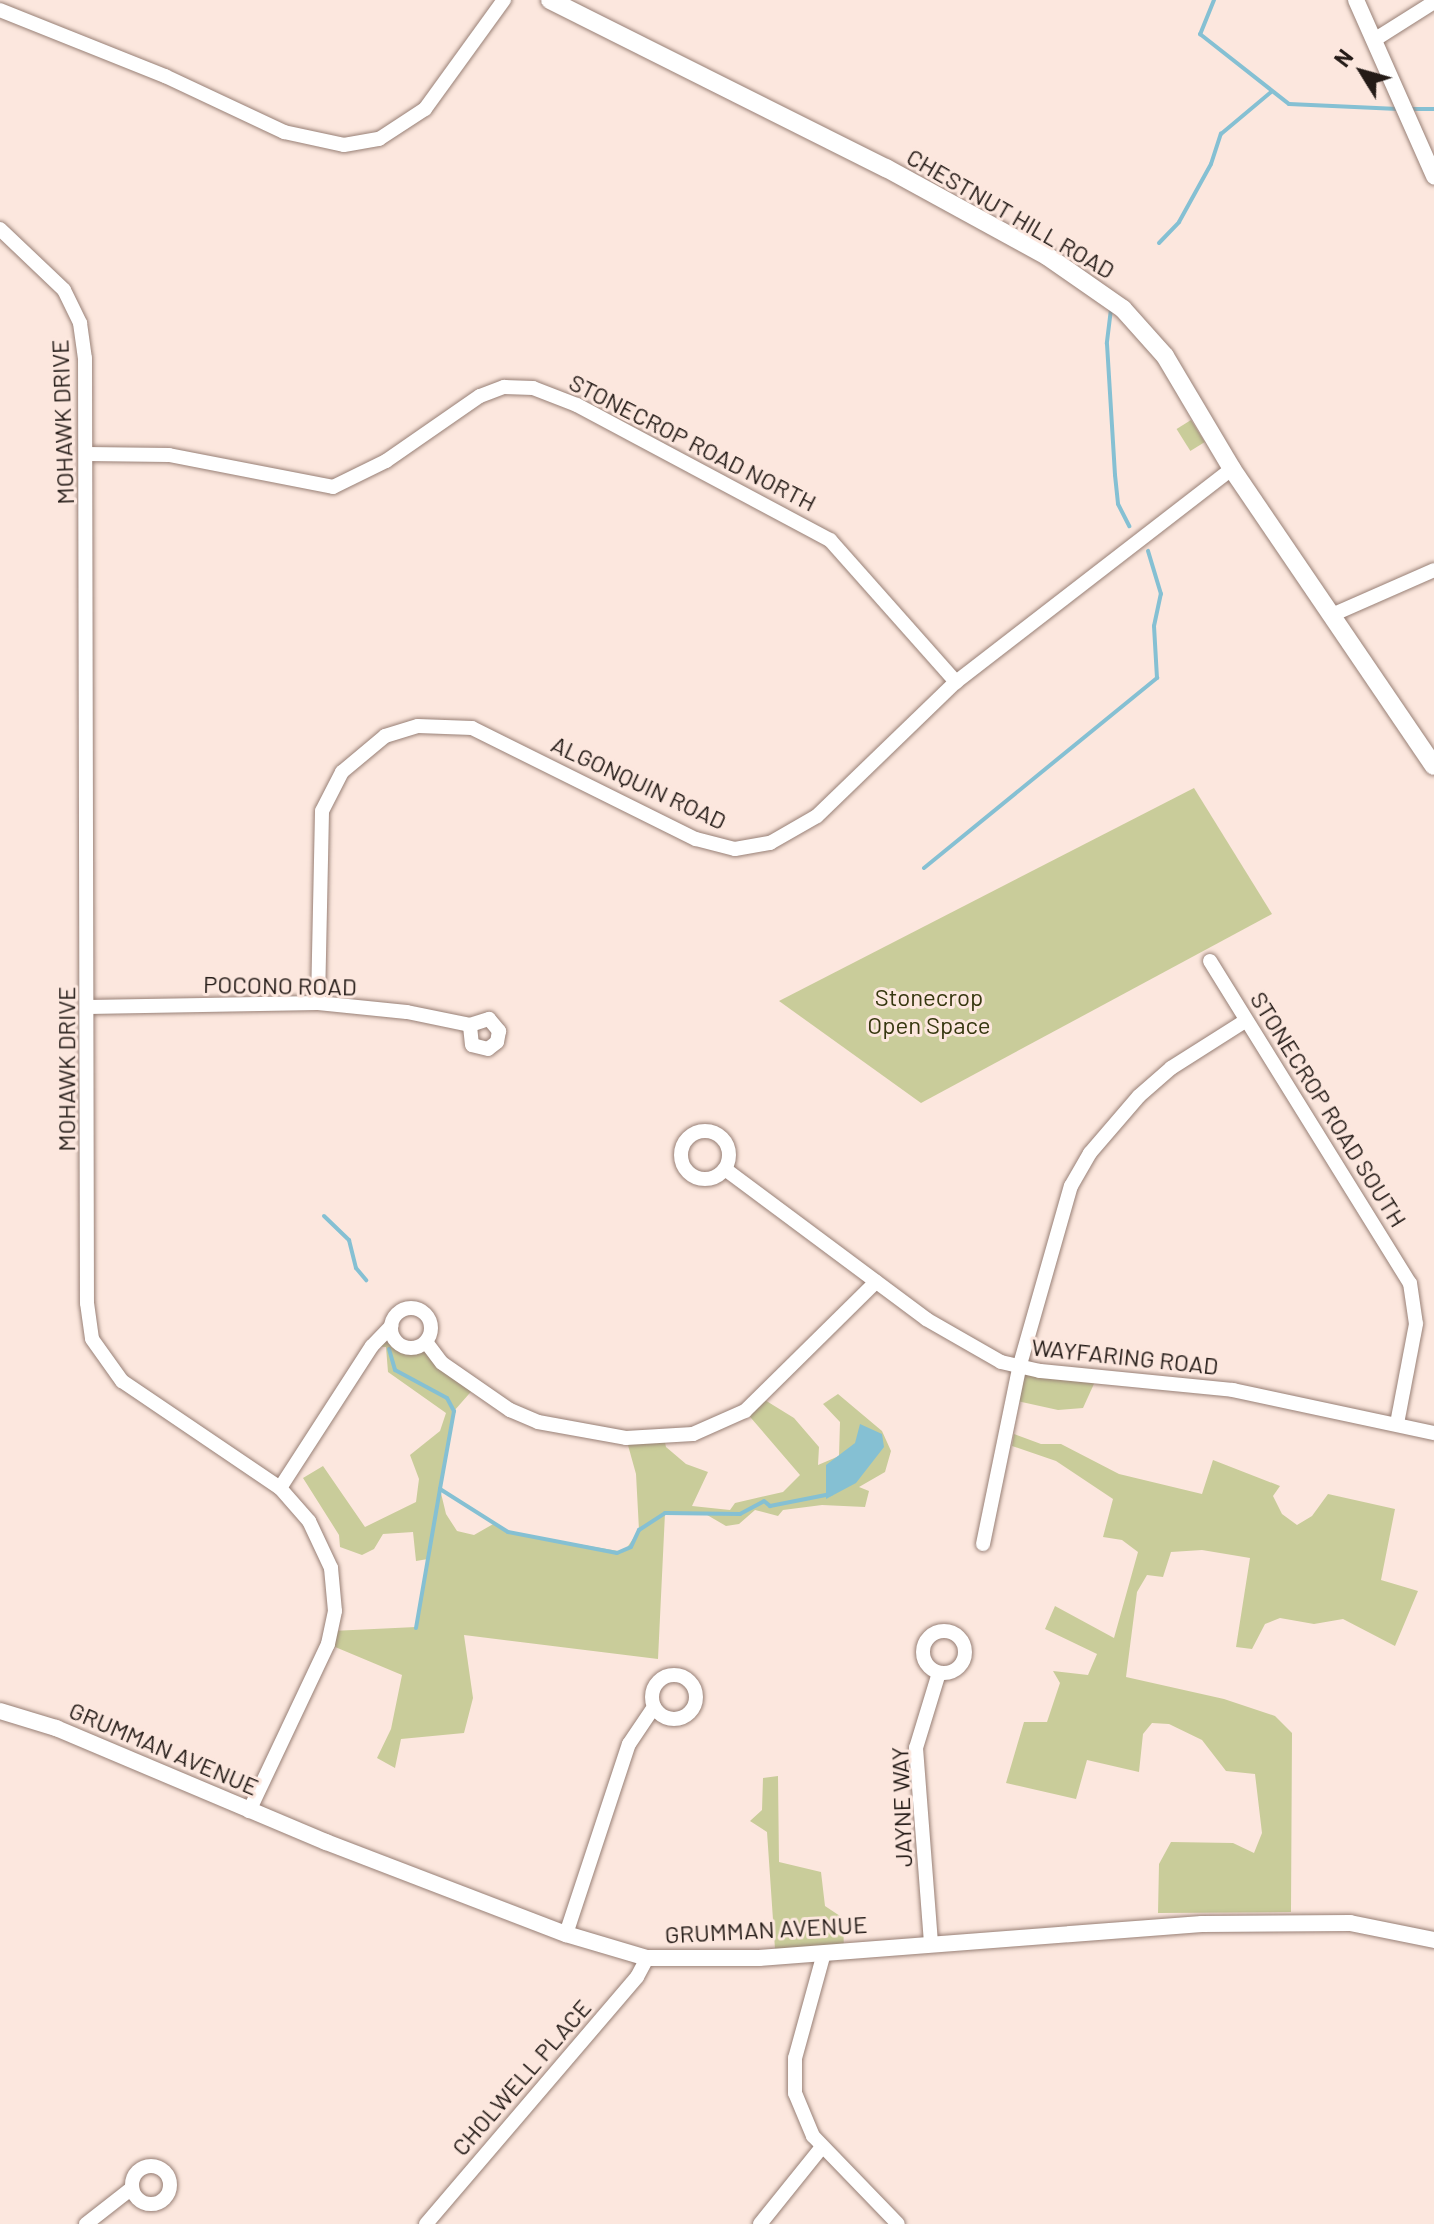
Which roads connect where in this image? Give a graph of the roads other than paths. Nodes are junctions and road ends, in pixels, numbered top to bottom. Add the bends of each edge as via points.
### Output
1 (504, 0) edge
2 (550, 0) edge
3 (1356, 0) edge
4 (1434, 2) edge
5 (0, 10) edge
6 (1374, 40) junction
7 (1434, 176) edge
8 (0, 229) edge
9 (87, 454) junction
10 (1232, 469) junction
11 (1434, 570) edge
12 (1334, 614) junction
13 (956, 682) junction
14 (1434, 766) edge
15 (1210, 961) dead end
16 (318, 1003) junction
17 (88, 1007) junction
18 (1245, 1021) junction
19 (470, 1025) dead end
20 (725, 1169) dead end
21 (876, 1282) junction
22 (391, 1326) junction
23 (426, 1342) junction
24 (1019, 1368) junction
25 (1397, 1424) junction
26 (1434, 1433) edge
27 (280, 1488) junction
28 (983, 1544) dead end
29 (939, 1673) dead end
30 (654, 1707) dead end
31 (0, 1711) edge
32 (249, 1811) junction
33 (566, 1934) junction
34 (1434, 1940) edge
35 (931, 1943) junction
36 (824, 1953) junction
37 (647, 1958) junction
38 (822, 2147) junction
39 (132, 2188) dead end
40 (86, 2224) edge
41 (426, 2224) edge
42 (760, 2224) edge
43 (898, 2224) edge

1 - 5 street via 425,109 379,139 344,145 284,132 165,76
2 - 10 main road, CHESTNUT HILL ROAD via 855,152 1101,291 1165,356
3 - 6 street
4 - 6 street
6 - 7 street
8 - 9 street, MOHAWK DRIVE via 64,290 80,323
9 - 13 street, STONECROP ROAD NORTH via 169,455 333,487 386,461 480,396 504,387 533,388 599,416 830,540
9 - 17 street, MOHAWK DRIVE
10 - 12 main road, CHESTNUT HILL ROAD
10 - 13 street, ALGONQUIN ROAD
11 - 12 street
12 - 14 main road, CHESTNUT HILL ROAD
13 - 16 street, ALGONQUIN ROAD via 817,816 786,836 753,847 723,847 696,839 472,728 418,726 385,736 342,772 322,811
15 - 18 street, STONECROP ROAD SOUTH
16 - 17 street, POCONO ROAD
16 - 19 street, POCONO ROAD
17 - 27 street, MOHAWK DRIVE via 87,1303 92,1339 122,1381
18 - 24 street via 1154,1082 1079,1169 1049,1250
18 - 25 street, STONECROP ROAD SOUTH via 1410,1283 1416,1324
20 - 21 street, WAYFARING ROAD
21 - 23 street via 745,1411 693,1434 626,1438 538,1422 510,1410 442,1363
21 - 24 street, WAYFARING ROAD via 950,1334
22 - 23 street via 400,1345 414,1348
22 - 23 street via 403,1310 416,1308 431,1322
22 - 27 street via 372,1346
24 - 25 street, WAYFARING ROAD via 1206,1386
24 - 28 street
25 - 26 street, WAYFARING ROAD
27 - 32 street, MOHAWK DRIVE via 309,1521 327,1554 335,1611 324,1656
29 - 35 street, JAYNE WAY via 916,1748
30 - 33 street via 629,1744
31 - 32 street, GRUMMAN AVENUE via 95,1743
32 - 33 street, GRUMMAN AVENUE
33 - 37 street, GRUMMAN AVENUE
34 - 35 street, GRUMMAN AVENUE via 1389,1926 1290,1923 1114,1927
35 - 36 street, GRUMMAN AVENUE
36 - 37 street, GRUMMAN AVENUE
36 - 38 street via 793,2068 799,2105
37 - 41 street, CHOLWELL PLACE
38 - 42 street
38 - 43 street
39 - 40 street

